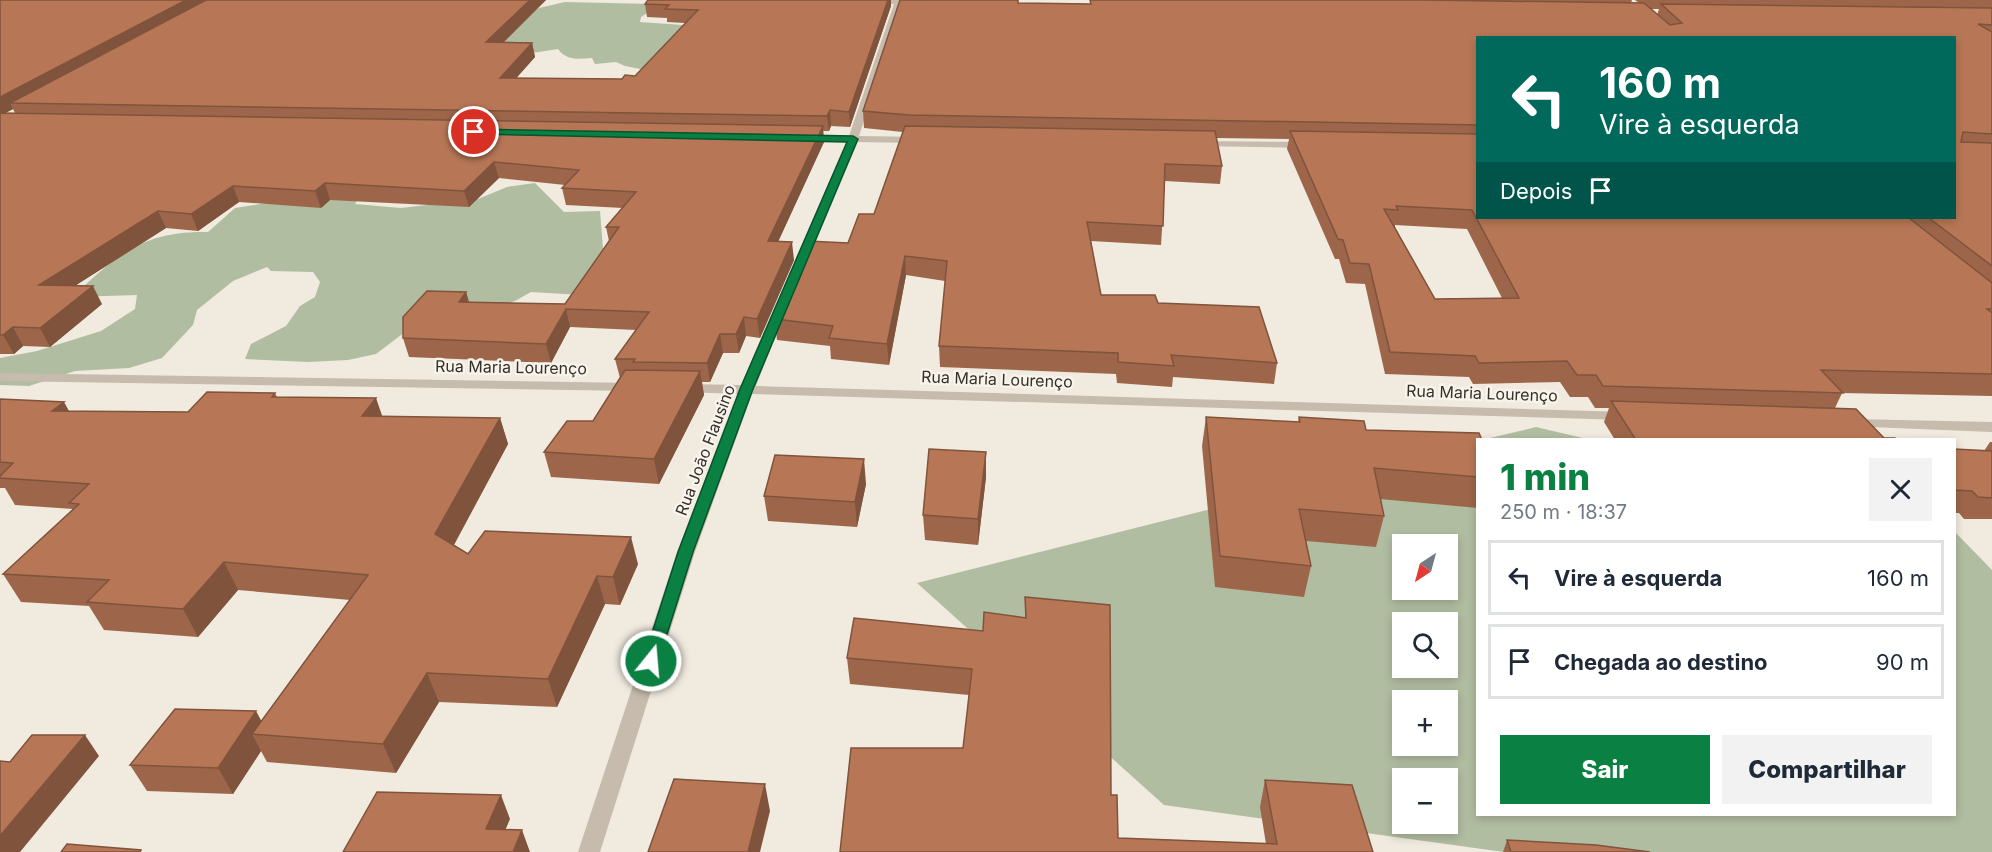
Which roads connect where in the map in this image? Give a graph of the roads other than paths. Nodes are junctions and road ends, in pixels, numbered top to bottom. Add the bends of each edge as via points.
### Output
1 (855, 1) edge
2 (898, 1) edge
3 (934, 2) edge
4 (794, 138) edge
5 (853, 139) junction
6 (936, 140) edge
7 (1183, 143) edge
8 (1324, 145) edge
9 (798, 269) edge
10 (788, 291) edge
11 (0, 376) edge
12 (747, 389) junction
13 (1645, 416) edge
14 (1836, 422) edge
15 (1992, 427) edge
16 (589, 852) edge

1 - 2 street
2 - 3 street
2 - 5 street
4 - 5 street
5 - 6 street
5 - 9 street
7 - 8 street
10 - 12 street, Rua João Flausino
11 - 12 street, Rua Maria Lourenço
12 - 13 street, Rua Maria Lourenço
12 - 16 street, Rua João Flausino via 686,552
14 - 15 street

